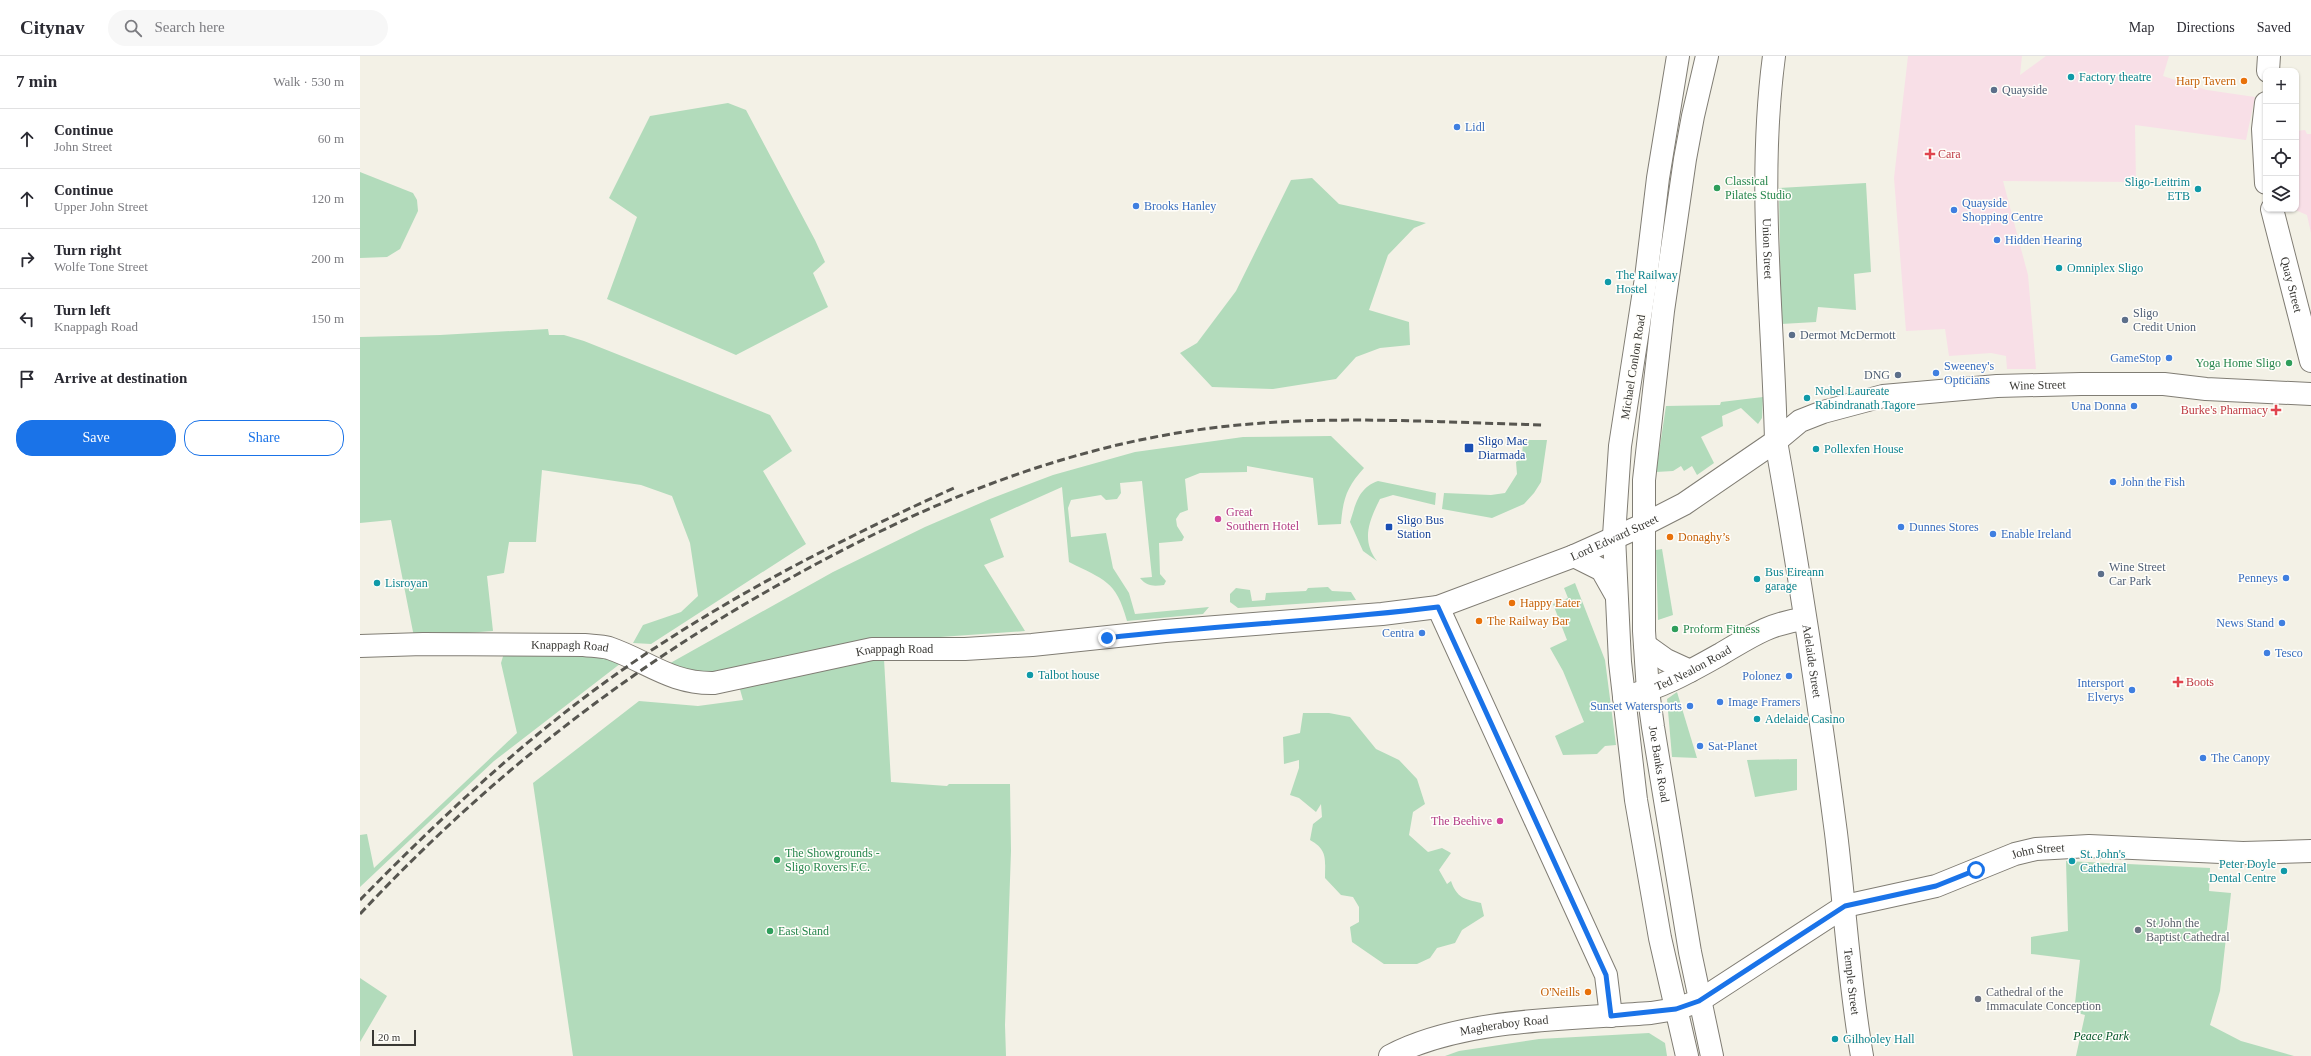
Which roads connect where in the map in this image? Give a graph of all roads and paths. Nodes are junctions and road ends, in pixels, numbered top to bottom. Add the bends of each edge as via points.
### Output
1 (1678, 56) edge
2 (1707, 56) edge
3 (1774, 56) edge
4 (2269, 56) edge
5 (2268, 68) edge
6 (2266, 104) edge
7 (2266, 176) edge
8 (2273, 212) edge
9 (2311, 360) edge
10 (2311, 394) edge
11 (1776, 441) junction
12 (1643, 525) junction
13 (1614, 536) junction
14 (1574, 556) junction
15 (1616, 596) junction
16 (1438, 607) junction
17 (1804, 619) junction
18 (1645, 645) junction
19 (360, 646) edge
20 (1690, 671) junction
21 (1648, 692) junction
22 (1624, 697) junction
23 (2311, 851) edge
24 (1845, 906) junction
25 (1699, 1001) junction
26 (1676, 1009) junction
27 (1617, 1016) junction
28 (1390, 1056) edge
29 (1687, 1056) edge
30 (1712, 1056) edge
31 (1862, 1056) edge

1 - 13 main road, Michael Conlon Road via 1620,446
2 - 12 main road, Michael Conlon Road via 1693,116 1664,311 1644,480
3 - 11 main road, Union Street via 1768,105 1767,191
4 - 5 main road
6 - 7 main road via 2263,129
8 - 9 main road, Quay Street
10 - 11 main road, Wine Street via 2206,389 2164,384 1997,386 1891,394 1823,412 1800,421
11 - 12 main road, Lord Edward Street via 1684,504
11 - 17 main road, Adelaide Street via 1795,542
12 - 13 main road, Lord Edward Street
12 - 18 main road, Joe Banks Road
13 - 14 main road, Lord Edward Street
13 - 15 main road
14 - 15 main road via 1602,570
14 - 16 main road, Lord Edward Street
15 - 22 main road
16 - 19 main road, Knappagh Road via 1032,645 965,649 872,649 714,683 695,684 607,648 584,645
16 - 27 main road via 1606,975
17 - 20 main road, Ted Nealon Road via 1783,622 1763,630
17 - 24 main road, Adelaide Street
18 - 20 main road via 1666,660
18 - 21 main road, Joe Banks Road
20 - 21 main road, Ted Nealon Road
21 - 22 main road, Ted Nealon Road
21 - 25 main road, Joe Banks Road
22 - 26 main road via 1646,866
23 - 24 main road, John Street via 2243,853 2089,846 2051,847 2015,854 1936,886
24 - 25 main road, Magheraboy Road
24 - 31 main road, Temple Street via 1853,1002
25 - 26 main road, Magheraboy Road
25 - 30 main road, Joe Banks Road
26 - 27 main road, Magheraboy Road
26 - 29 main road
27 - 28 main road, Magheraboy Road via 1492,1025 1448,1035 1403,1049

